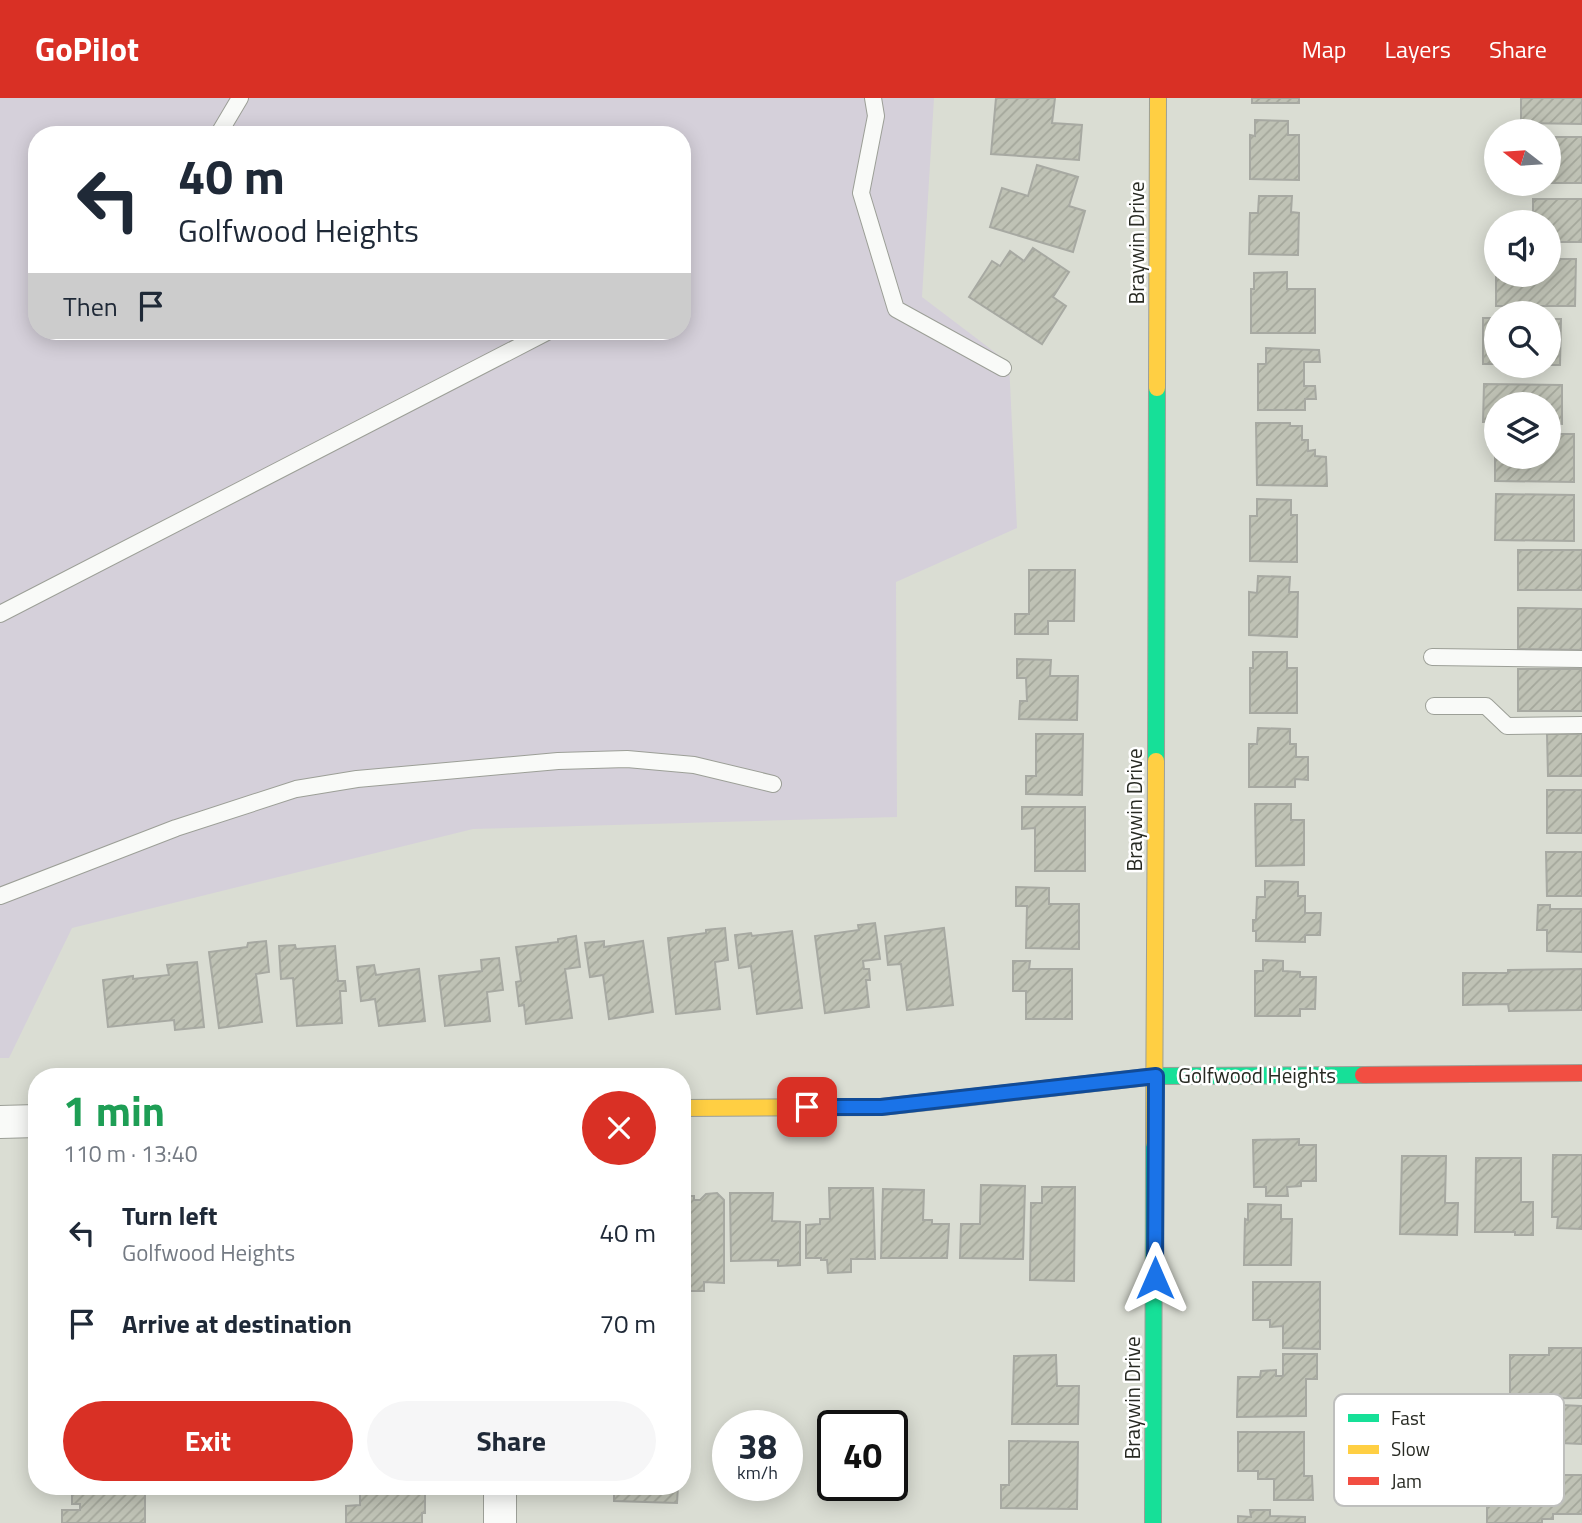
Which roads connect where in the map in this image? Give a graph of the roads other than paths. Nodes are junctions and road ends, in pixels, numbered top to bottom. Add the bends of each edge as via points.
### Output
1 (240, 98) edge
2 (873, 98) edge
3 (1158, 98) edge
4 (223, 126) edge
5 (532, 340) edge
6 (1003, 368) dead end
7 (0, 614) edge
8 (1432, 657) dead end
9 (1582, 659) edge
10 (1434, 706) dead end
11 (1582, 725) edge
12 (773, 784) dead end
13 (0, 896) edge
14 (1582, 1073) edge
15 (1156, 1076) junction
16 (691, 1108) edge
17 (28, 1121) edge
18 (0, 1122) edge
19 (500, 1495) edge
20 (500, 1523) edge
21 (1153, 1523) edge

1 - 4 lane
2 - 6 lane via 876,116 861,193 896,309
3 - 15 street, Braywin Drive
5 - 7 lane
8 - 9 lane
10 - 11 lane via 1486,706 1507,726
12 - 13 lane via 694,765 627,759 357,779 296,789 176,828
14 - 15 street, Golfwood Heights
15 - 16 street, Golfwood Heights via 881,1107
15 - 21 street, Braywin Drive
17 - 18 street
19 - 20 street

